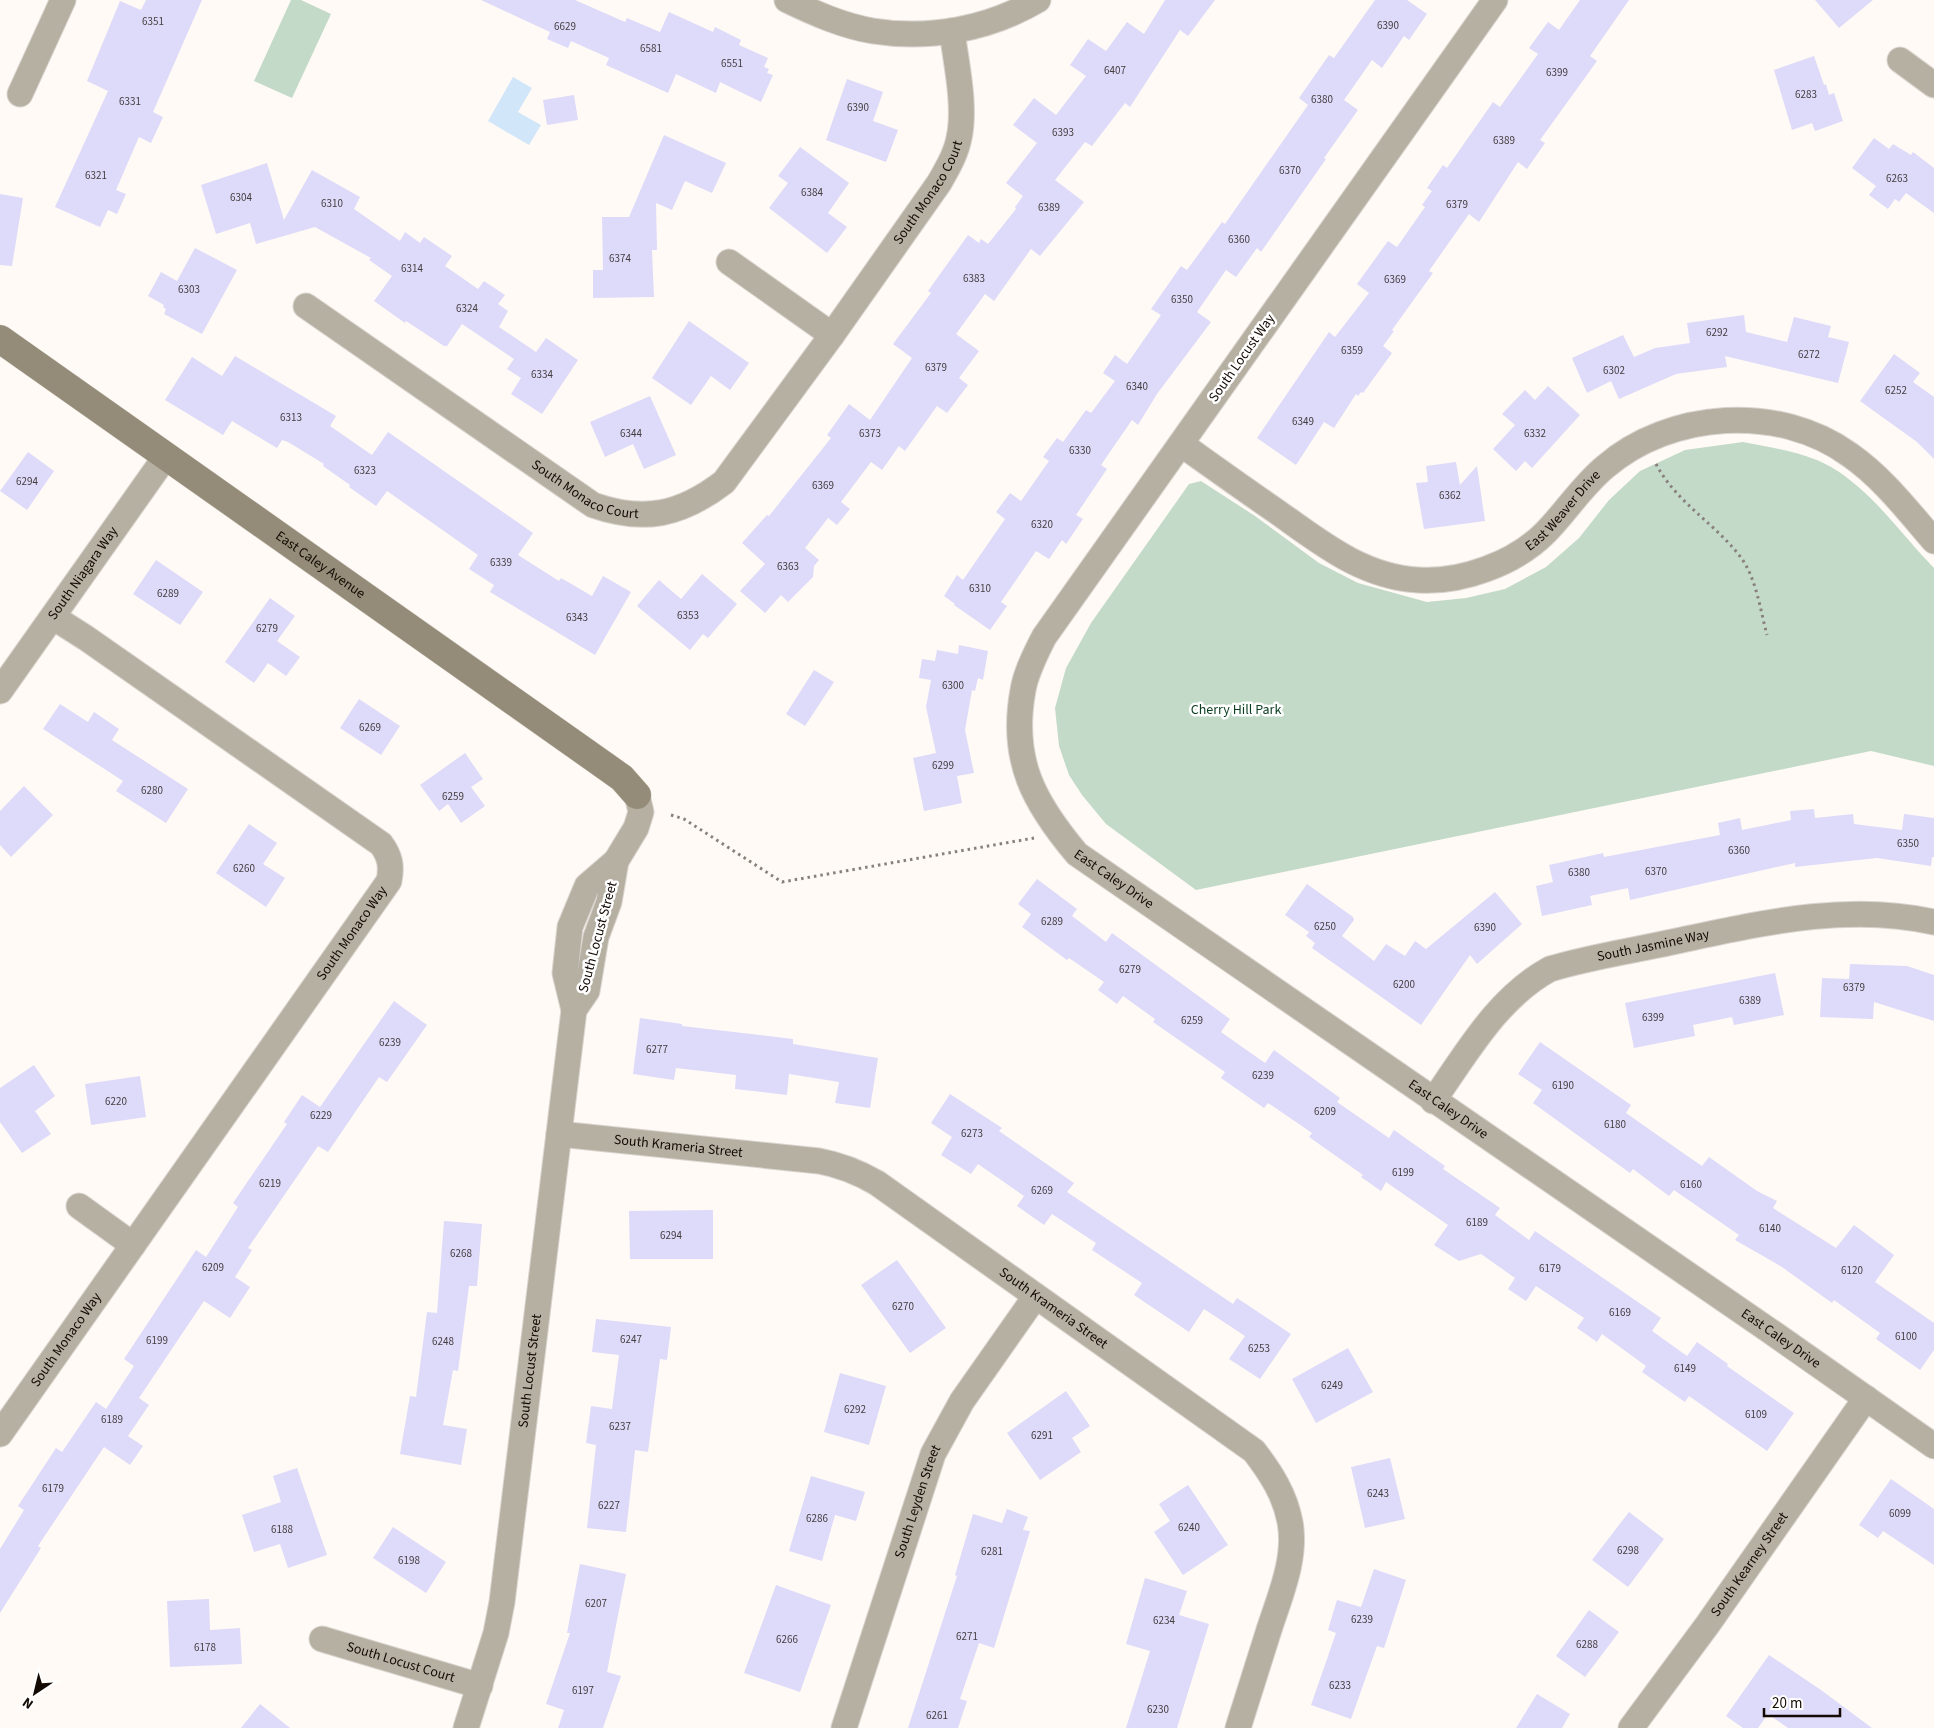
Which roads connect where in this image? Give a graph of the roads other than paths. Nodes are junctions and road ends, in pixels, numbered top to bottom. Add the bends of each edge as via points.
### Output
1 (63, 0) edge
2 (787, 0) edge
3 (1038, 0) edge
4 (1490, 2) edge
5 (952, 31) junction
6 (1900, 60) dead end
7 (1934, 85) edge
8 (20, 94) dead end
9 (729, 262) dead end
10 (306, 306) dead end
11 (832, 336) junction
12 (0, 339) edge
13 (1181, 444) junction
14 (166, 456) junction
15 (1934, 541) edge
16 (53, 617) junction
17 (0, 691) edge
18 (1019, 728) joint
19 (637, 795) joint
20 (1934, 922) edge
21 (1433, 1101) junction
22 (559, 1134) junction
23 (79, 1206) dead end
24 (133, 1245) junction
25 (1035, 1297) junction
26 (1866, 1398) junction
27 (0, 1434) edge
28 (1934, 1446) edge
29 (322, 1639) dead end
30 (480, 1686) junction
31 (1634, 1727) edge
32 (466, 1728) edge
33 (844, 1728) edge
34 (1238, 1728) edge

1 - 8 street
2 - 5 street via 839,22 872,31 905,34
3 - 5 street via 1005,17
4 - 13 street, South Locust Way
5 - 11 street, South Monaco Court via 962,116 953,156 938,183
6 - 7 street
9 - 11 street
10 - 11 street, South Monaco Court via 593,504 633,515 656,515 680,509 724,482
12 - 14 street, East Caley Avenue
13 - 15 street, East Weaver Drive via 1340,557 1385,574 1417,580 1445,580 1486,570 1528,547 1544,534 1605,467 1644,441 1667,431 1702,423 1743,420 1783,426 1817,437 1848,453 1870,470
13 - 18 street, South Locust Way via 1044,637 1023,689
14 - 16 street, South Niagara Way
14 - 19 street, East Caley Avenue via 622,778
16 - 17 street, South Niagara Way
16 - 24 street, South Monaco Way via 380,844 388,854 392,868 389,881
18 - 21 street, East Caley Drive via 1023,761 1033,792 1059,834 1078,854
19 - 22 street, South Locust Street via 641,812 639,819 616,861 609,902 596,938 587,991 574,1010
20 - 21 street, South Jasmine Way via 1895,915 1833,914 1763,923 1550,969 1528,981 1504,1003
21 - 26 street, East Caley Drive
22 - 25 street, South Krameria Street via 838,1165 877,1183
22 - 30 street, South Locust Street via 502,1602
23 - 24 street
24 - 27 street, South Monaco Way
25 - 33 street, South Leyden Street via 962,1401 933,1454
25 - 34 street, South Krameria Street via 1254,1451 1277,1484 1288,1517 1292,1546 1283,1588
26 - 28 street, East Caley Drive
26 - 31 street, South Kearney Street
29 - 30 street, South Locust Court
30 - 32 street, South Locust Street

